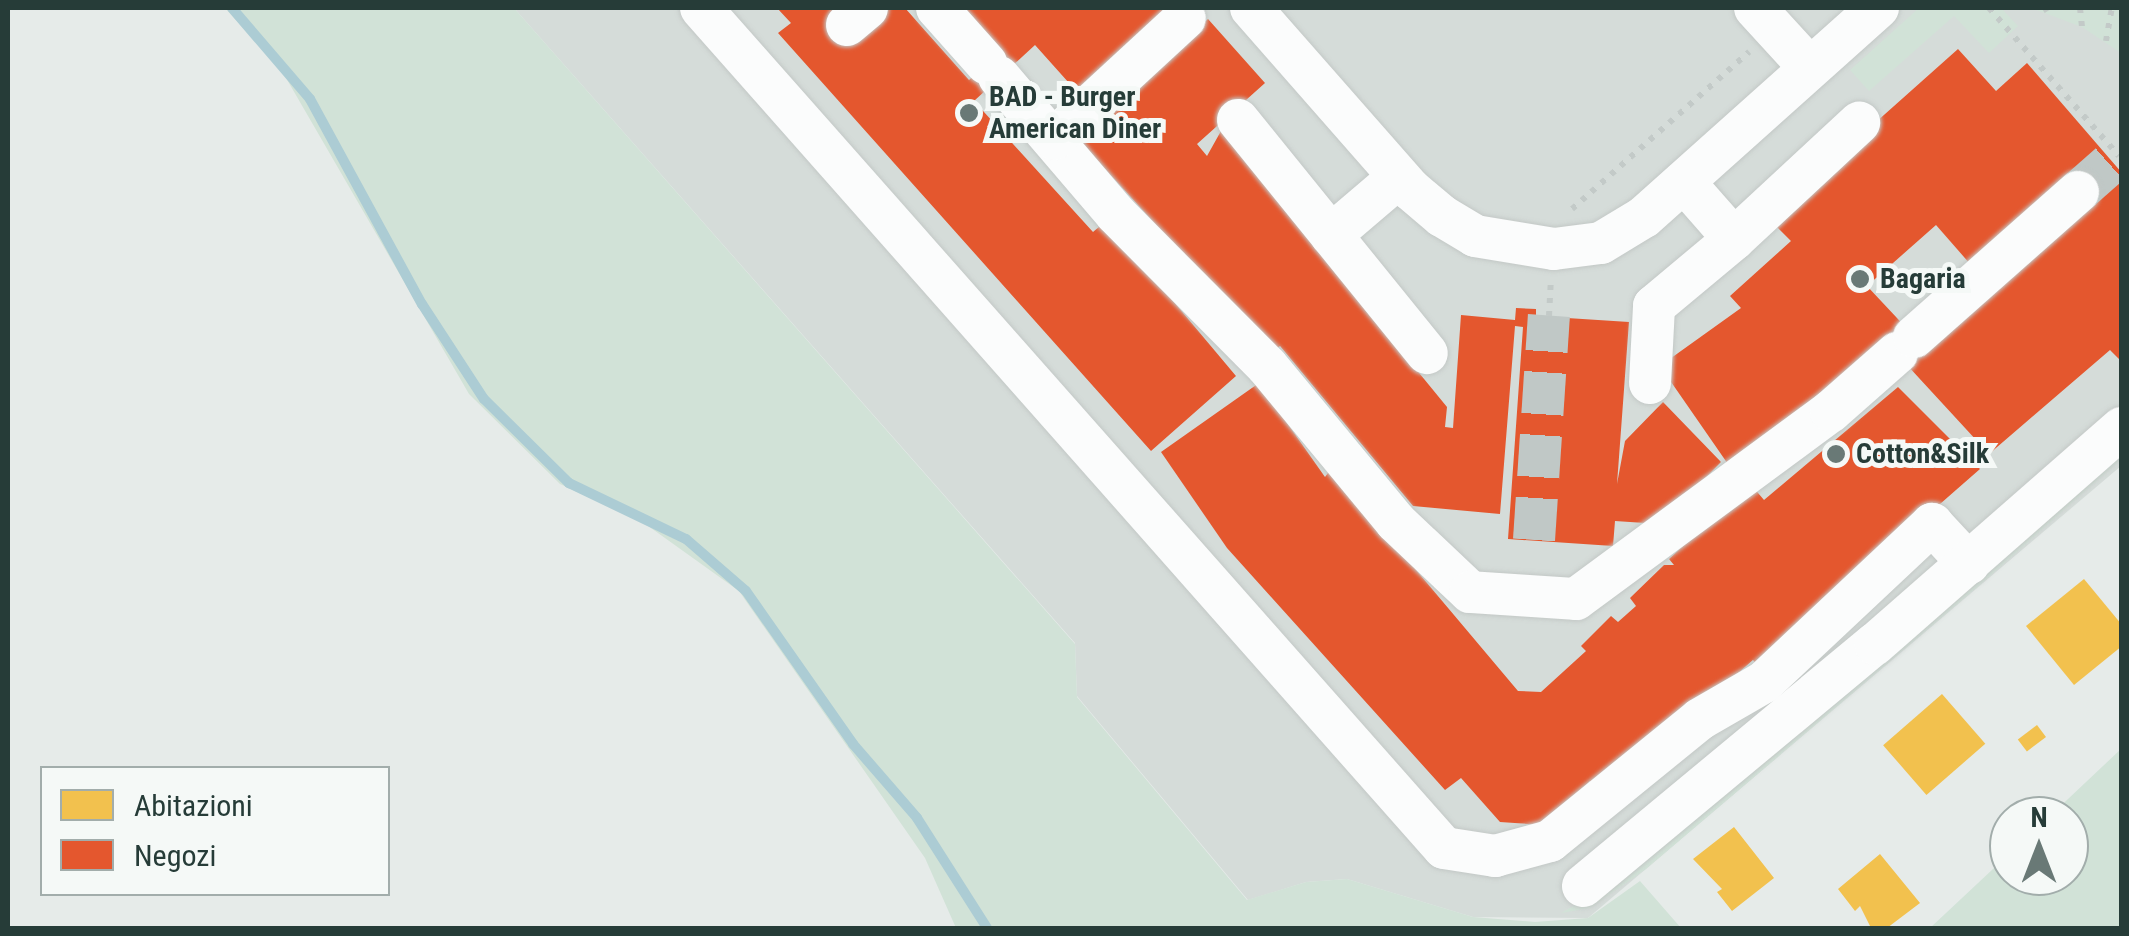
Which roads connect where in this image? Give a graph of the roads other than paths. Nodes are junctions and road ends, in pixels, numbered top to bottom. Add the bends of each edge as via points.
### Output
1 (701, 8) edge
2 (937, 8) edge
3 (1251, 8) edge
4 (1878, 8) edge
5 (1184, 18) dead end
6 (1765, 18) edge
7 (1810, 68) junction
8 (1238, 120) dead end
9 (1860, 123) dead end
10 (1054, 139) junction
11 (1399, 176) junction
12 (1684, 182) junction
13 (2078, 192) tunnel mouth
14 (1331, 235) junction
15 (1734, 239) junction
16 (1427, 353) dead end
17 (1650, 382) dead end
18 (2122, 428) edge
19 (1969, 564) junction
20 (1575, 822) junction

1 - 20 street via 1444,848 1495,856 1550,841
2 - 10 street
3 - 11 street
4 - 7 street
5 - 10 street
6 - 7 street
7 - 12 street
8 - 14 street
9 - 15 street
10 - 13 street via 1116,214 1267,366 1396,522 1470,592 1576,599 1831,411
11 - 12 street via 1475,236 1554,249 1602,243
11 - 14 street
12 - 15 street
14 - 16 street
15 - 17 street via 1654,306
18 - 19 street
19 - 20 street via 1932,524 1764,682 1700,719
19 - 20 street via 1598,876

